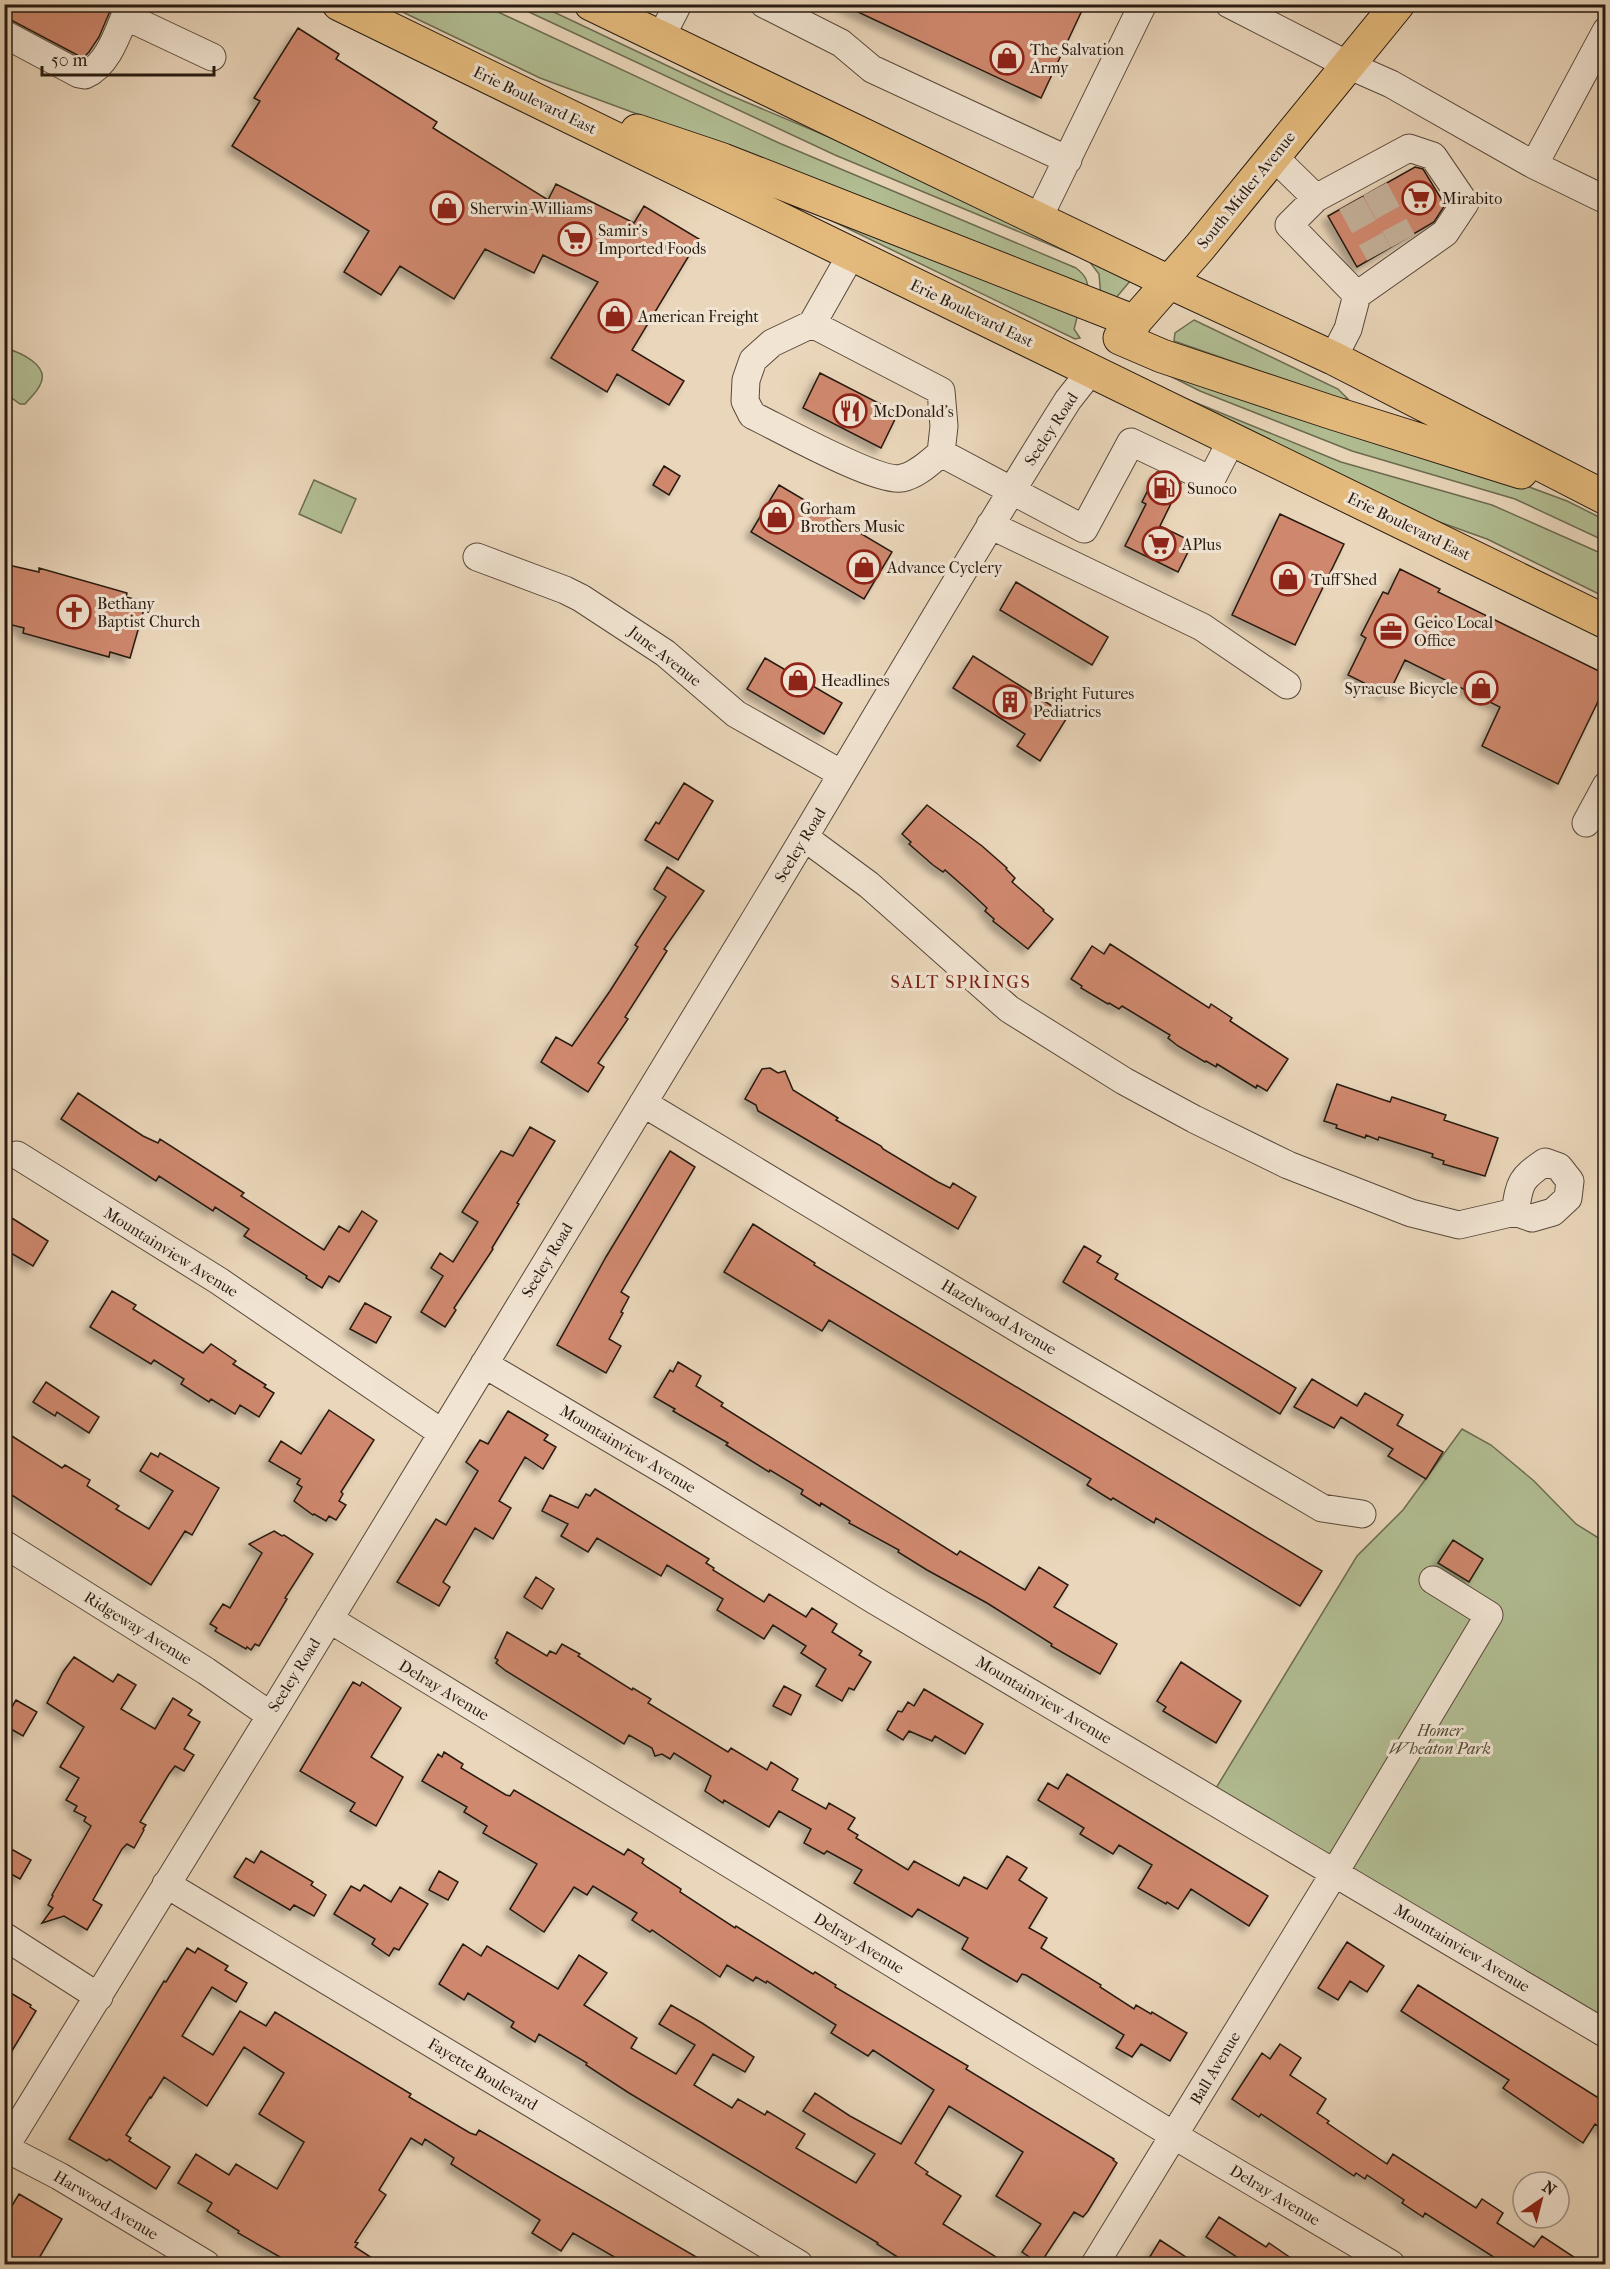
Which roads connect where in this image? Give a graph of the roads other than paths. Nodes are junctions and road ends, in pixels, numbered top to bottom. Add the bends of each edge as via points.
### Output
1 (339, 4) edge
2 (591, 4) edge
3 (678, 4) edge
4 (764, 4) edge
5 (1143, 4) edge
6 (1229, 4) edge
7 (1398, 4) edge
8 (127, 10) edge
9 (1605, 31) edge
10 (4, 33) edge
11 (661, 37) junction
12 (212, 57) dead end
13 (1348, 65) junction
14 (500, 83) junction
15 (1273, 156) junction
16 (1068, 160) junction
17 (1534, 165) junction
18 (1316, 198) junction
19 (1605, 200) edge
20 (1038, 219) junction
21 (852, 255) junction
22 (1169, 282) junction
23 (1357, 295) junction
24 (812, 324) junction
25 (1127, 330) junction
26 (1333, 358) junction
27 (1090, 372) junction
28 (1232, 441) junction
29 (942, 453) junction
30 (1012, 490) junction
31 (1605, 498) edge
32 (990, 525) junction
33 (477, 558) dead end
34 (1605, 622) edge
35 (1287, 685) dead end
36 (842, 774) junction
37 (1605, 786) edge
38 (1586, 823) dead end
39 (804, 837) junction
40 (644, 1103) junction
41 (17, 1155) dead end
42 (1515, 1212) dead end
43 (484, 1364) junction
44 (442, 1433) junction
45 (1362, 1514) dead end
46 (4, 1544) edge
47 (1434, 1580) dead end
48 (329, 1619) junction
49 (270, 1715) junction
50 (1335, 1872) junction
51 (166, 1884) junction
52 (4, 1936) edge
53 (99, 1997) junction
54 (1605, 2034) edge
55 (1174, 2136) junction
56 (5, 2149) edge
57 (206, 2265) edge
58 (799, 2265) edge
59 (1095, 2265) edge
60 (1391, 2265) edge

1 - 14 main road, Erie Boulevard East
2 - 11 main road
3 - 11 street
4 - 16 street via 841,43 872,69
5 - 16 street
6 - 13 street
7 - 13 main road, South Midler Avenue
8 - 10 street via 99,66 85,75
8 - 12 street
9 - 17 street
11 - 20 main road
13 - 15 main road, South Midler Avenue
13 - 17 street via 1391,84
14 - 21 main road, Erie Boulevard East
14 - 25 main road via 723,160
15 - 18 street
15 - 22 main road, South Midler Avenue
16 - 20 street
17 - 19 street
18 - 23 street via 1289,225
18 - 23 street via 1346,194 1370,181 1409,148 1433,156 1465,203 1445,233 1384,263
20 - 22 main road
21 - 24 street
21 - 27 main road, Erie Boulevard East
22 - 25 main road, South Midler Avenue
22 - 26 main road
23 - 26 street via 1348,329
24 - 29 street via 941,391
24 - 29 street via 772,343 753,360 746,380 745,401 752,415 873,474 901,479
25 - 27 main road, South Midler Avenue
25 - 31 main road via 1162,356
26 - 31 main road
27 - 28 main road, Erie Boulevard East
27 - 30 street, Seeley Road
28 - 30 street via 1211,480 1131,441 1084,529
28 - 34 main road, Erie Boulevard East
29 - 30 street
30 - 32 street, Seeley Road
32 - 35 street via 1202,627
32 - 36 street, Seeley Road
33 - 36 street, June Avenue via 581,598 665,653 736,714
36 - 39 street, Seeley Road
37 - 38 street
39 - 40 street, Seeley Road
39 - 42 street via 869,885 1009,1009 1124,1081 1194,1119 1288,1165 1411,1213 1459,1225
40 - 43 street, Seeley Road
40 - 45 street, Hazelwood Avenue via 1322,1508
41 - 44 street, Mountainview Avenue via 219,1281
43 - 44 street, Seeley Road
43 - 50 street, Mountainview Avenue
44 - 48 street, Seeley Road
46 - 49 street, Ridgeway Avenue
47 - 50 street, Ball Avenue via 1489,1615
48 - 49 street, Seeley Road
48 - 55 street, Delray Avenue
49 - 51 street, Seeley Road
50 - 54 street, Mountainview Avenue
50 - 55 street, Ball Avenue
51 - 53 street, Seeley Road
51 - 58 street, Fayette Boulevard
52 - 53 street
53 - 56 street, Seeley Road
55 - 59 street, Ball Avenue
55 - 60 street, Delray Avenue
56 - 57 street, Harwood Avenue via 58,2176

